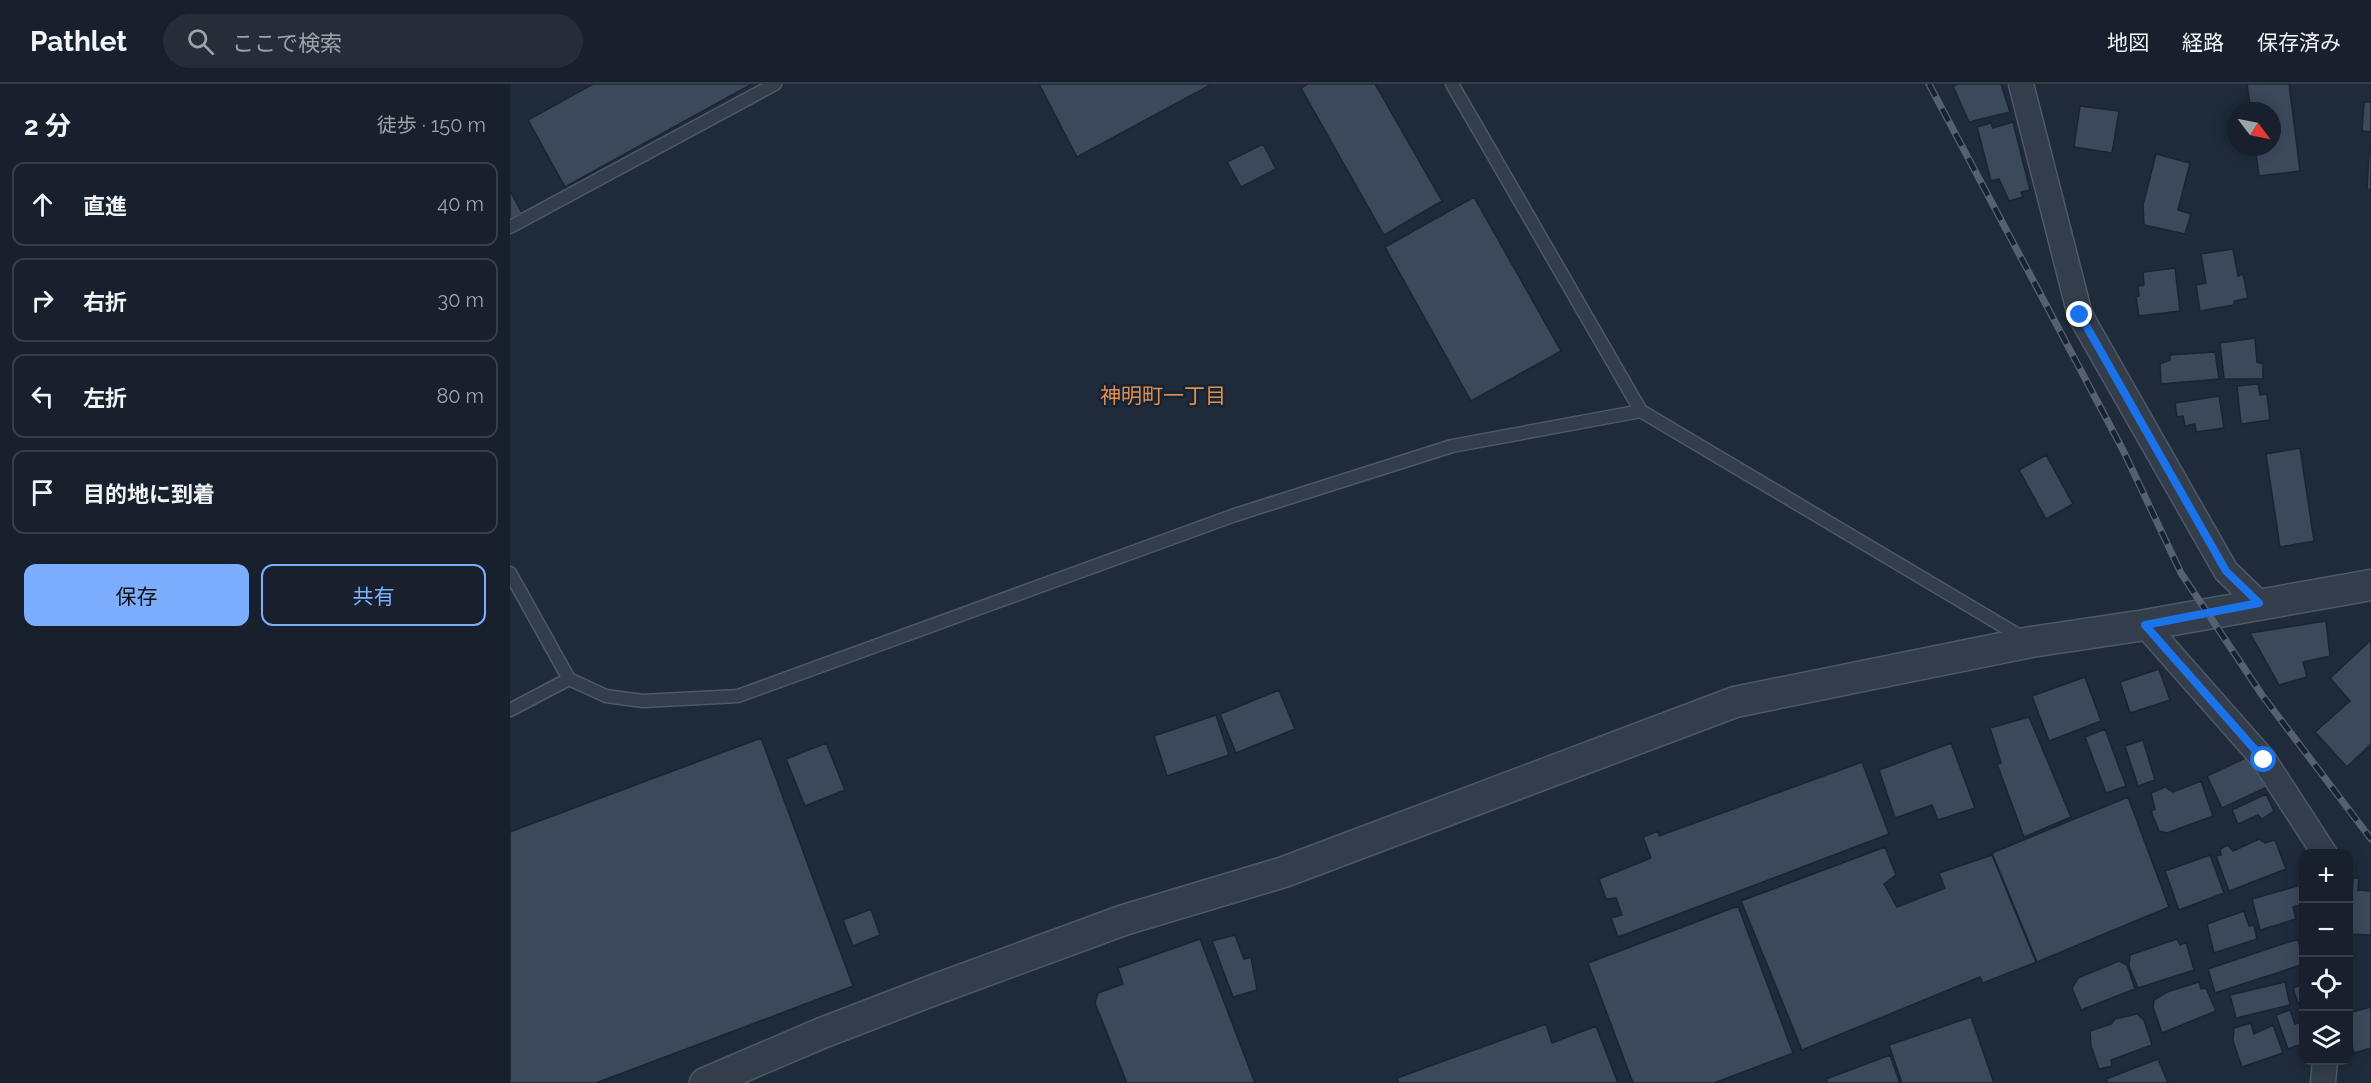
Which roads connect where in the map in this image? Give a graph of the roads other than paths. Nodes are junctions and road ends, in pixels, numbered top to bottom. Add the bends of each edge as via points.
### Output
1 (775, 84) edge
2 (1452, 84) edge
3 (2021, 84) edge
4 (510, 227) edge
5 (1641, 411) junction
6 (510, 573) edge
7 (2371, 585) edge
8 (2259, 603) junction
9 (2145, 625) junction
10 (2031, 642) junction
11 (569, 679) junction
12 (510, 710) edge
13 (2322, 849) edge
14 (2325, 1065) edge
15 (705, 1083) edge
16 (2323, 1083) edge

1 - 4 lane
2 - 5 lane
3 - 8 street via 2080,315 2226,571
5 - 10 lane
5 - 11 lane via 1452,446 1235,515 738,696 643,701 606,696
6 - 11 lane
7 - 8 street
8 - 9 street
9 - 10 street
9 - 13 street via 2264,760
10 - 15 street via 1735,702 1284,872 1124,920 950,984
11 - 12 lane
14 - 16 street

